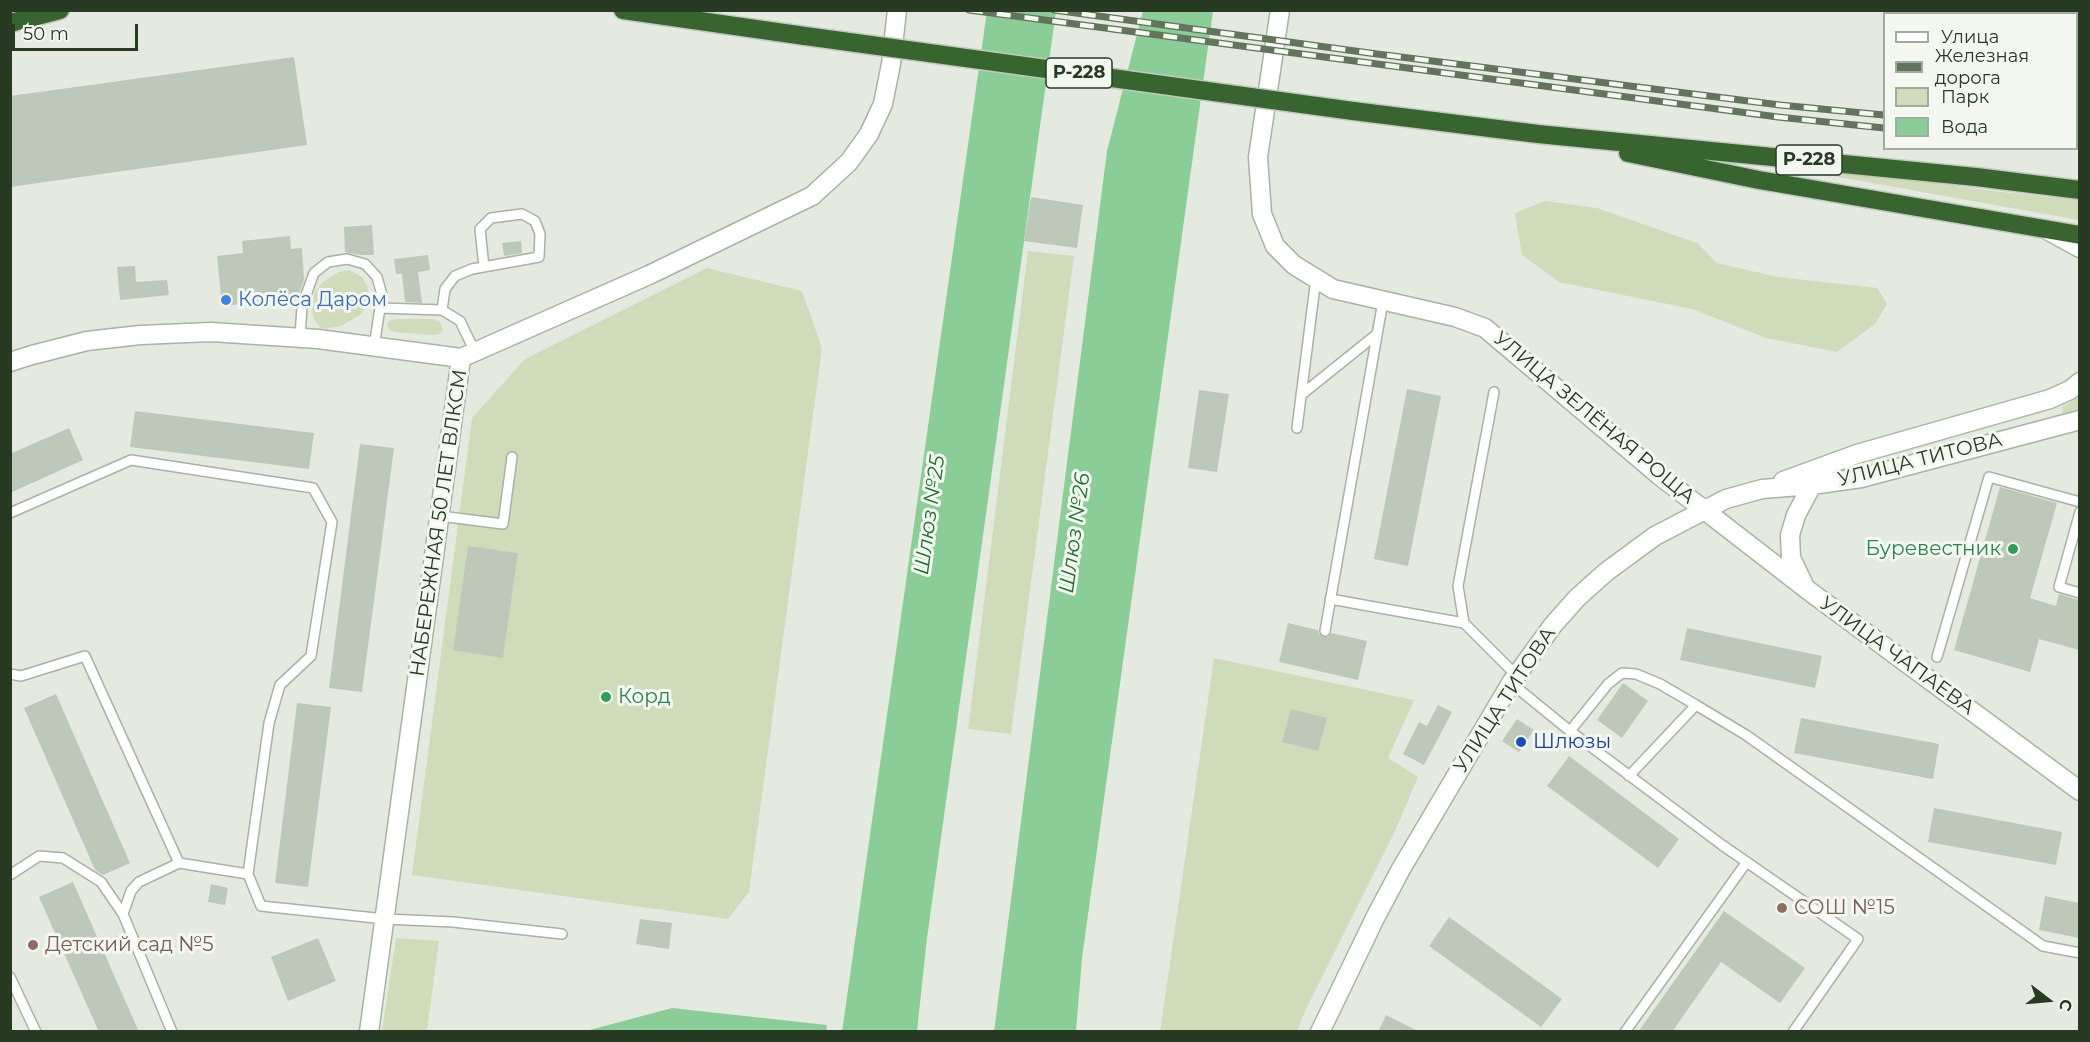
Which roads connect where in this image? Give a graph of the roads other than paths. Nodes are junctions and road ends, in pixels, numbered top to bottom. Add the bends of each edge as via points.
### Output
1 (60, 10) edge
2 (623, 10) edge
3 (897, 10) edge
4 (1280, 10) edge
5 (10, 23) edge
6 (1538, 134) junction
7 (2079, 190) edge
8 (2039, 227) junction
9 (2079, 234) edge
10 (2079, 248) edge
11 (484, 267) junction
12 (1316, 278) junction
13 (1383, 301) junction
14 (380, 308) junction
15 (442, 310) junction
16 (1377, 334) junction
17 (300, 338) junction
18 (374, 347) junction
19 (468, 355) junction
20 (10, 362) edge
21 (2079, 382) edge
22 (1494, 392) dead end
23 (1301, 395) junction
24 (2079, 420) edge
25 (1297, 428) dead end
26 (512, 457) dead end
27 (1812, 485) junction
28 (1762, 489) junction
29 (2079, 502) edge
30 (1703, 509) junction
31 (2079, 512) edge
32 (10, 513) edge
33 (440, 516) junction
34 (1805, 588) junction
35 (2079, 593) edge
36 (1330, 599) junction
37 (1464, 622) junction
38 (1324, 631) dead end
39 (1937, 657) dead end
40 (10, 674) edge
41 (1514, 680) junction
42 (1696, 705) junction
43 (1570, 731) junction
44 (1629, 776) junction
45 (2079, 790) edge
46 (179, 863) junction
47 (1746, 863) junction
48 (249, 874) junction
49 (10, 875) edge
50 (123, 914) junction
51 (386, 919) junction
52 (562, 934) dead end
53 (2079, 953) edge
54 (10, 976) edge
55 (36, 1032) edge
56 (172, 1032) edge
57 (369, 1032) edge
58 (1320, 1032) edge
59 (1625, 1032) edge
60 (1793, 1032) edge

1 - 5 highway
2 - 6 highway, Р-228, bridge
3 - 19 street via 883,104 869,134 849,162 812,196 649,275
4 - 12 street, УЛИЦА ЗЕЛЁНАЯ РОЩА via 1258,157 1262,214 1275,246 1294,265
6 - 7 highway, Р-228
6 - 8 highway, Р-228 via 1760,180
8 - 9 highway, Р-228
8 - 10 street
11 - 11 lane via 539,257 540,234 535,221 522,214 491,218 480,229
11 - 15 lane via 454,276 445,289
12 - 13 street, УЛИЦА ЗЕЛЁНАЯ РОЩА via 1334,289
12 - 23 lane
13 - 16 lane
13 - 30 street, УЛИЦА ЗЕЛЁНАЯ РОЩА via 1485,328
14 - 15 lane
14 - 17 lane via 382,295 377,277 365,264 346,259 328,262 314,273 302,306
14 - 18 lane
15 - 19 lane via 460,321
16 - 23 lane
16 - 36 lane
17 - 18 street, НАБЕРЕЖНАЯ 50 ЛЕТ ВЛКСМ
17 - 20 street, НАБЕРЕЖНАЯ 50 ЛЕТ ВЛКСМ via 211,332 140,335 87,341
18 - 19 street, НАБЕРЕЖНАЯ 50 ЛЕТ ВЛКСМ
19 - 33 street, НАБЕРЕЖНАЯ 50 ЛЕТ ВЛКСМ
21 - 28 street via 2050,399 1857,454
22 - 37 lane via 1458,586
23 - 25 lane
24 - 27 street, УЛИЦА ТИТОВА via 1861,478
26 - 33 lane via 503,524
27 - 28 street, УЛИЦА ТИТОВА
27 - 34 street, УЛИЦА ЧАПАЕВА via 1790,535 1791,558
28 - 30 street, УЛИЦА ТИТОВА
29 - 39 lane via 1989,477
30 - 34 street, УЛИЦА ЗЕЛЁНАЯ РОЩА
30 - 41 street, УЛИЦА ТИТОВА via 1655,536 1577,598
31 - 35 lane via 2059,587
32 - 48 lane via 131,460 313,488 332,522 311,656 280,685 269,723
33 - 51 street, НАБЕРЕЖНАЯ 50 ЛЕТ ВЛКСМ
34 - 45 street, УЛИЦА ЧАПАЕВА
36 - 37 lane
36 - 38 lane
37 - 41 lane
40 - 46 lane via 21,676 85,656
41 - 43 lane
41 - 58 street, УЛИЦА ТИТОВА via 1401,869
42 - 43 lane via 1660,684 1622,673 1608,684
42 - 44 lane
42 - 53 lane via 1746,735 2043,946
43 - 44 lane
44 - 47 lane
46 - 48 lane
46 - 50 lane via 139,882 131,891
47 - 59 lane
47 - 60 lane via 1858,939
48 - 51 lane via 261,906
49 - 50 lane via 39,856 63,858 101,882
50 - 56 lane
51 - 52 lane
51 - 57 street, НАБЕРЕЖНАЯ 50 ЛЕТ ВЛКСМ
54 - 55 lane

